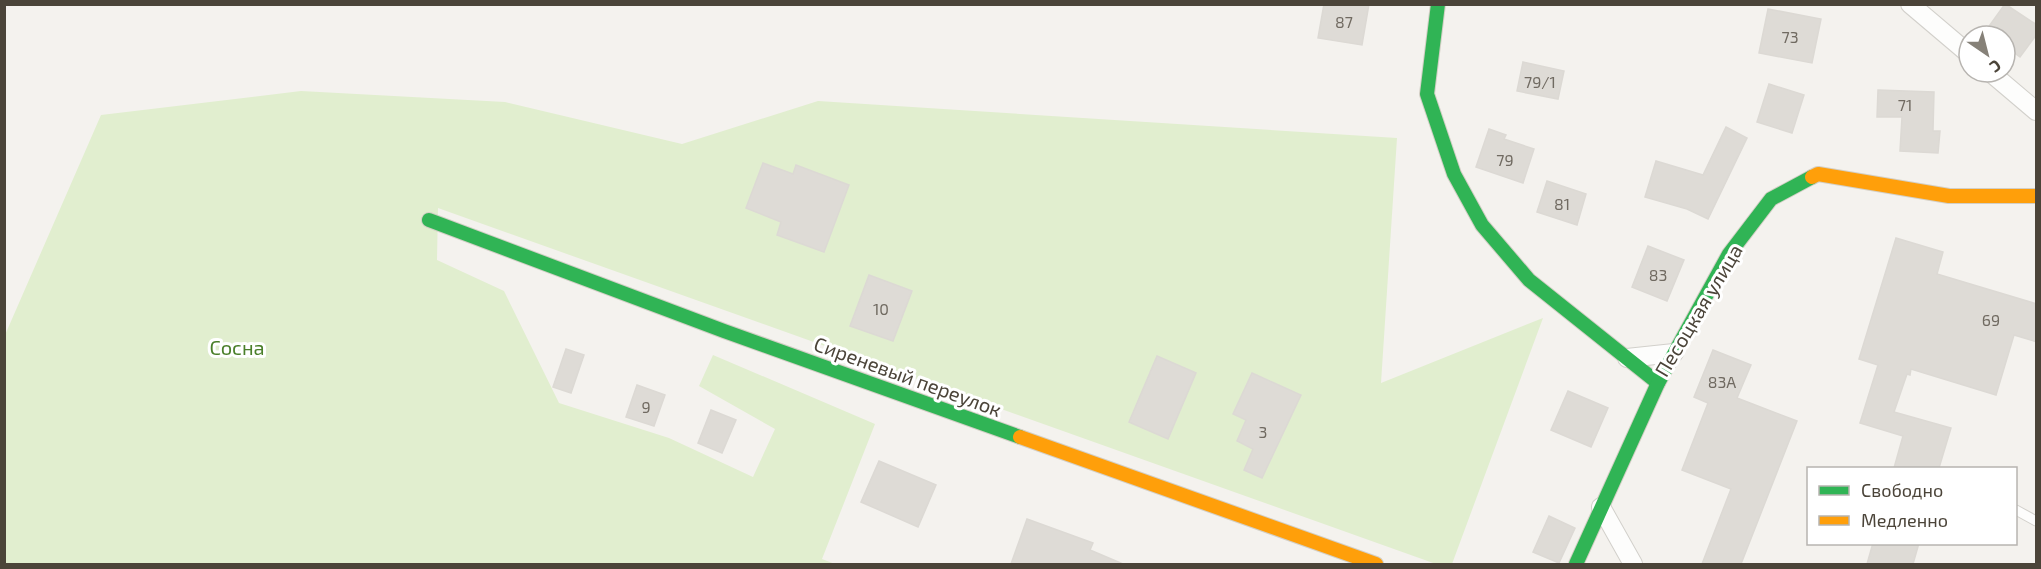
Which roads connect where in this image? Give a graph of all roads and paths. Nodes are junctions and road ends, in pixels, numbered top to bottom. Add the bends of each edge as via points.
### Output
1 (1438, 4) edge
2 (1910, 4) edge
3 (1957, 44) edge
4 (2004, 84) edge
5 (2037, 111) edge
6 (2037, 196) edge
7 (429, 220) dead end
8 (1674, 353) junction
9 (1627, 358) junction
10 (1658, 383) junction
11 (1601, 507) junction
12 (2017, 511) edge
13 (2037, 521) edge
14 (1376, 564) edge
15 (1576, 564) edge
16 (1633, 564) edge

1 - 9 street, Песоцкая улица via 1427,94 1454,174 1482,225 1529,280
2 - 3 street
4 - 5 street
6 - 8 street, Песоцкая улица via 1949,196 1818,174 1771,199 1729,254
7 - 14 street, Сиреневый переулок via 724,331
8 - 9 street
8 - 10 street, Песоцкая улица
9 - 10 street, Песоцкая улица
10 - 11 street
11 - 15 street
11 - 16 street
12 - 13 lane

